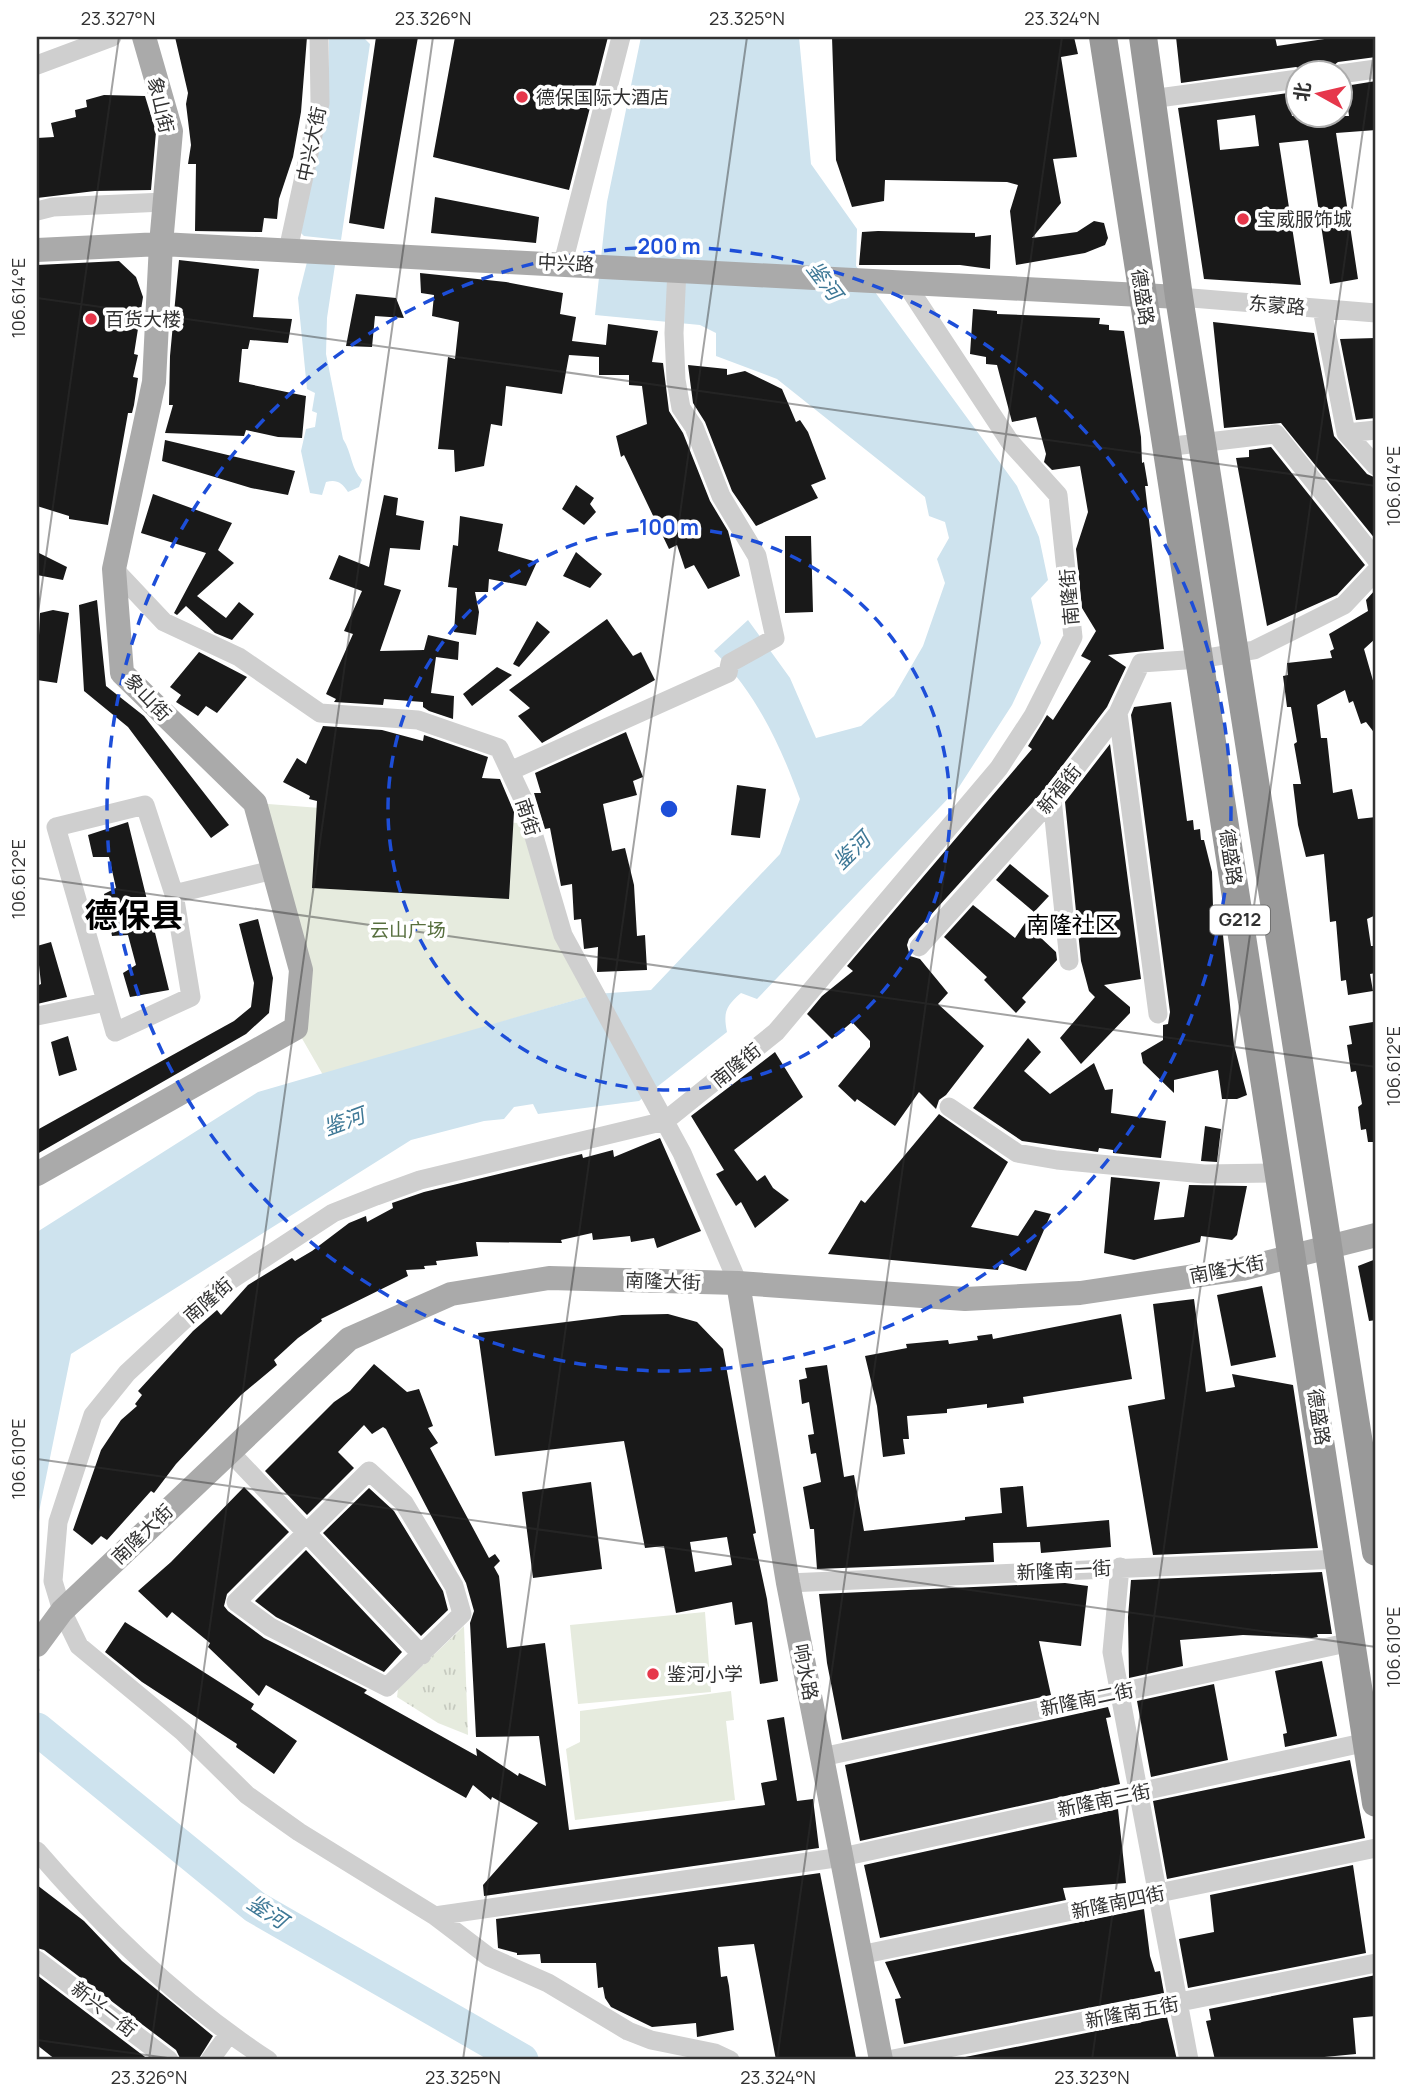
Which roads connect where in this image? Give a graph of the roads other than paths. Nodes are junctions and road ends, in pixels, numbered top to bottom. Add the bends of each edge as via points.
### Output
1 (112, 37) edge
2 (144, 37) edge
3 (319, 37) edge
4 (621, 37) edge
5 (1103, 37) edge
6 (1143, 37) edge
7 (37, 65) edge
8 (1376, 69) edge
9 (1354, 72) edge
10 (1284, 81) edge
11 (1152, 99) junction
12 (164, 202) junction
13 (37, 211) edge
14 (161, 244) junction
15 (37, 250) edge
16 (288, 250) junction
17 (563, 263) junction
18 (677, 269) junction
19 (904, 281) junction
20 (1143, 294) junction
21 (1179, 297) junction
22 (1322, 309) junction
23 (1376, 313) edge
24 (1376, 430) edge
25 (1346, 433) junction
26 (1202, 443) junction
27 (1165, 447) junction
28 (1376, 466) edge
29 (1376, 559) edge
30 (114, 569) junction
31 (1376, 571) edge
32 (1234, 654) junction
33 (1200, 659) junction
34 (1118, 713) junction
35 (510, 771) junction
36 (1052, 799) junction
37 (273, 870) junction
38 (174, 894) junction
39 (919, 947) dead end
40 (1069, 961) dead end
41 (106, 1002) junction
42 (1158, 1014) dead end
43 (37, 1016) edge
44 (949, 1108) dead end
45 (665, 1121) junction
46 (1279, 1173) junction
47 (37, 1174) edge
48 (1376, 1235) edge
49 (1326, 1248) junction
50 (1291, 1255) junction
51 (738, 1283) junction
52 (229, 1451) junction
53 (307, 1532) junction
54 (1376, 1552) edge
55 (1341, 1559) junction
56 (1120, 1567) junction
57 (788, 1583) junction
58 (61, 1606) junction
59 (37, 1629) edge
60 (1351, 1642) junction
61 (37, 1644) edge
62 (422, 1655) junction
63 (1119, 1692) junction
64 (1367, 1742) junction
65 (822, 1757) junction
66 (1138, 1792) junction
67 (1376, 1803) edge
68 (1376, 1848) edge
69 (37, 1852) edge
70 (842, 1857) junction
71 (1157, 1894) junction
72 (436, 1916) junction
73 (860, 1955) junction
74 (37, 1960) edge
75 (1376, 1964) edge
76 (1178, 2003) junction
77 (229, 2034) junction
78 (169, 2060) edge
79 (211, 2060) edge
80 (268, 2060) edge
81 (730, 2060) edge
82 (881, 2060) edge
83 (888, 2060) edge
84 (1189, 2060) edge

1 - 7 street
2 - 12 main road, 象山街 via 171,131
3 - 16 street, 中兴大街 via 320,103
4 - 17 street
5 - 20 highway, 德盛路 / G212
6 - 11 highway, G212
8 - 9 street
10 - 11 street
11 - 21 highway, G212
12 - 13 street
12 - 14 main road, 象山街
14 - 15 main road, 中兴路
14 - 16 main road, 中兴路
14 - 30 main road, 象山街 via 154,382
16 - 17 main road, 中兴路
17 - 18 main road, 中兴路
18 - 19 main road, 中兴路
18 - 35 street via 674,333 681,408 694,427 721,496 757,556 775,638 730,663 728,673
19 - 20 main road, 中兴路
19 - 45 street, 南隆街 via 1010,442 1058,495 1073,637 1033,716 999,768 930,853 776,1032
20 - 21 main road, 中兴路
20 - 27 highway, 德盛路 / G212
21 - 22 street, 东蒙路
21 - 26 highway, G212
22 - 23 street, 东蒙路
22 - 25 street
24 - 25 street
25 - 28 street
26 - 27 street
26 - 29 street via 1276,434
26 - 32 highway, G212
27 - 33 highway, 德盛路 / G212
30 - 35 street, 南街 via 164,622 239,657 320,713 418,720 499,748
30 - 37 main road, 象山街 via 122,673 255,803
31 - 32 street via 1344,605 1254,650
32 - 33 street
32 - 49 highway, G212
33 - 34 street, 新福街 via 1141,663
33 - 46 highway, 德盛路 / G212
34 - 36 street, 新福街
34 - 42 street
35 - 45 street, 南街 via 523,799 564,934
36 - 39 street, 新福街
36 - 40 street
37 - 38 street
37 - 47 main road, 象山街 via 301,970 296,1028
38 - 41 street via 191,997 115,1032
38 - 41 street via 145,805 56,827
41 - 43 street
44 - 46 street via 1017,1153 1204,1174
45 - 51 street, 南街
45 - 58 street, 南隆街 via 420,1180 376,1196 302,1231 217,1289 127,1373 93,1415 58,1522 52,1581
46 - 50 highway, 德盛路 / G212
48 - 49 main road, 南隆大街
49 - 50 main road, 南隆大街
49 - 54 highway, G212
50 - 51 main road, 南隆大街 via 1242,1269 1080,1293 965,1299
50 - 55 highway, 德盛路 / G212
51 - 52 main road, 南隆大街 via 550,1278 451,1294 349,1339
51 - 57 main road, 响水路
52 - 53 street
52 - 58 main road, 南隆大街
53 - 62 street
53 - 62 street via 369,1471 404,1503 454,1586 462,1614
53 - 62 street via 236,1602 270,1627 387,1688
55 - 56 street, 新隆南一街
55 - 60 highway, 德盛路 / G212
56 - 57 street, 新隆南一街
56 - 63 street via 1112,1652
57 - 65 main road, 响水路
58 - 59 main road
58 - 61 main road
58 - 72 street, 南隆街 via 79,1646 183,1732 247,1795
60 - 63 street, 新隆南二街
60 - 64 highway, 德盛路 / G212
63 - 65 street, 新隆南二街
63 - 66 street
64 - 66 street, 新隆南三街
64 - 67 highway, 德盛路 / G212
65 - 70 main road, 响水路
66 - 70 street, 新隆南三街
66 - 71 street
68 - 71 street, 新隆南四街
69 - 77 street via 106,1926
70 - 72 street, 新隆南三街
70 - 73 main road, 响水路
71 - 73 street, 新隆南四街
71 - 76 street
72 - 81 street, 南隆街 via 489,1957 548,1983 628,2031
73 - 82 main road, 响水路
74 - 78 street, 新兴一街
75 - 76 street, 新隆南五街
76 - 83 street, 新隆南五街
76 - 84 street
77 - 79 street
77 - 80 street

